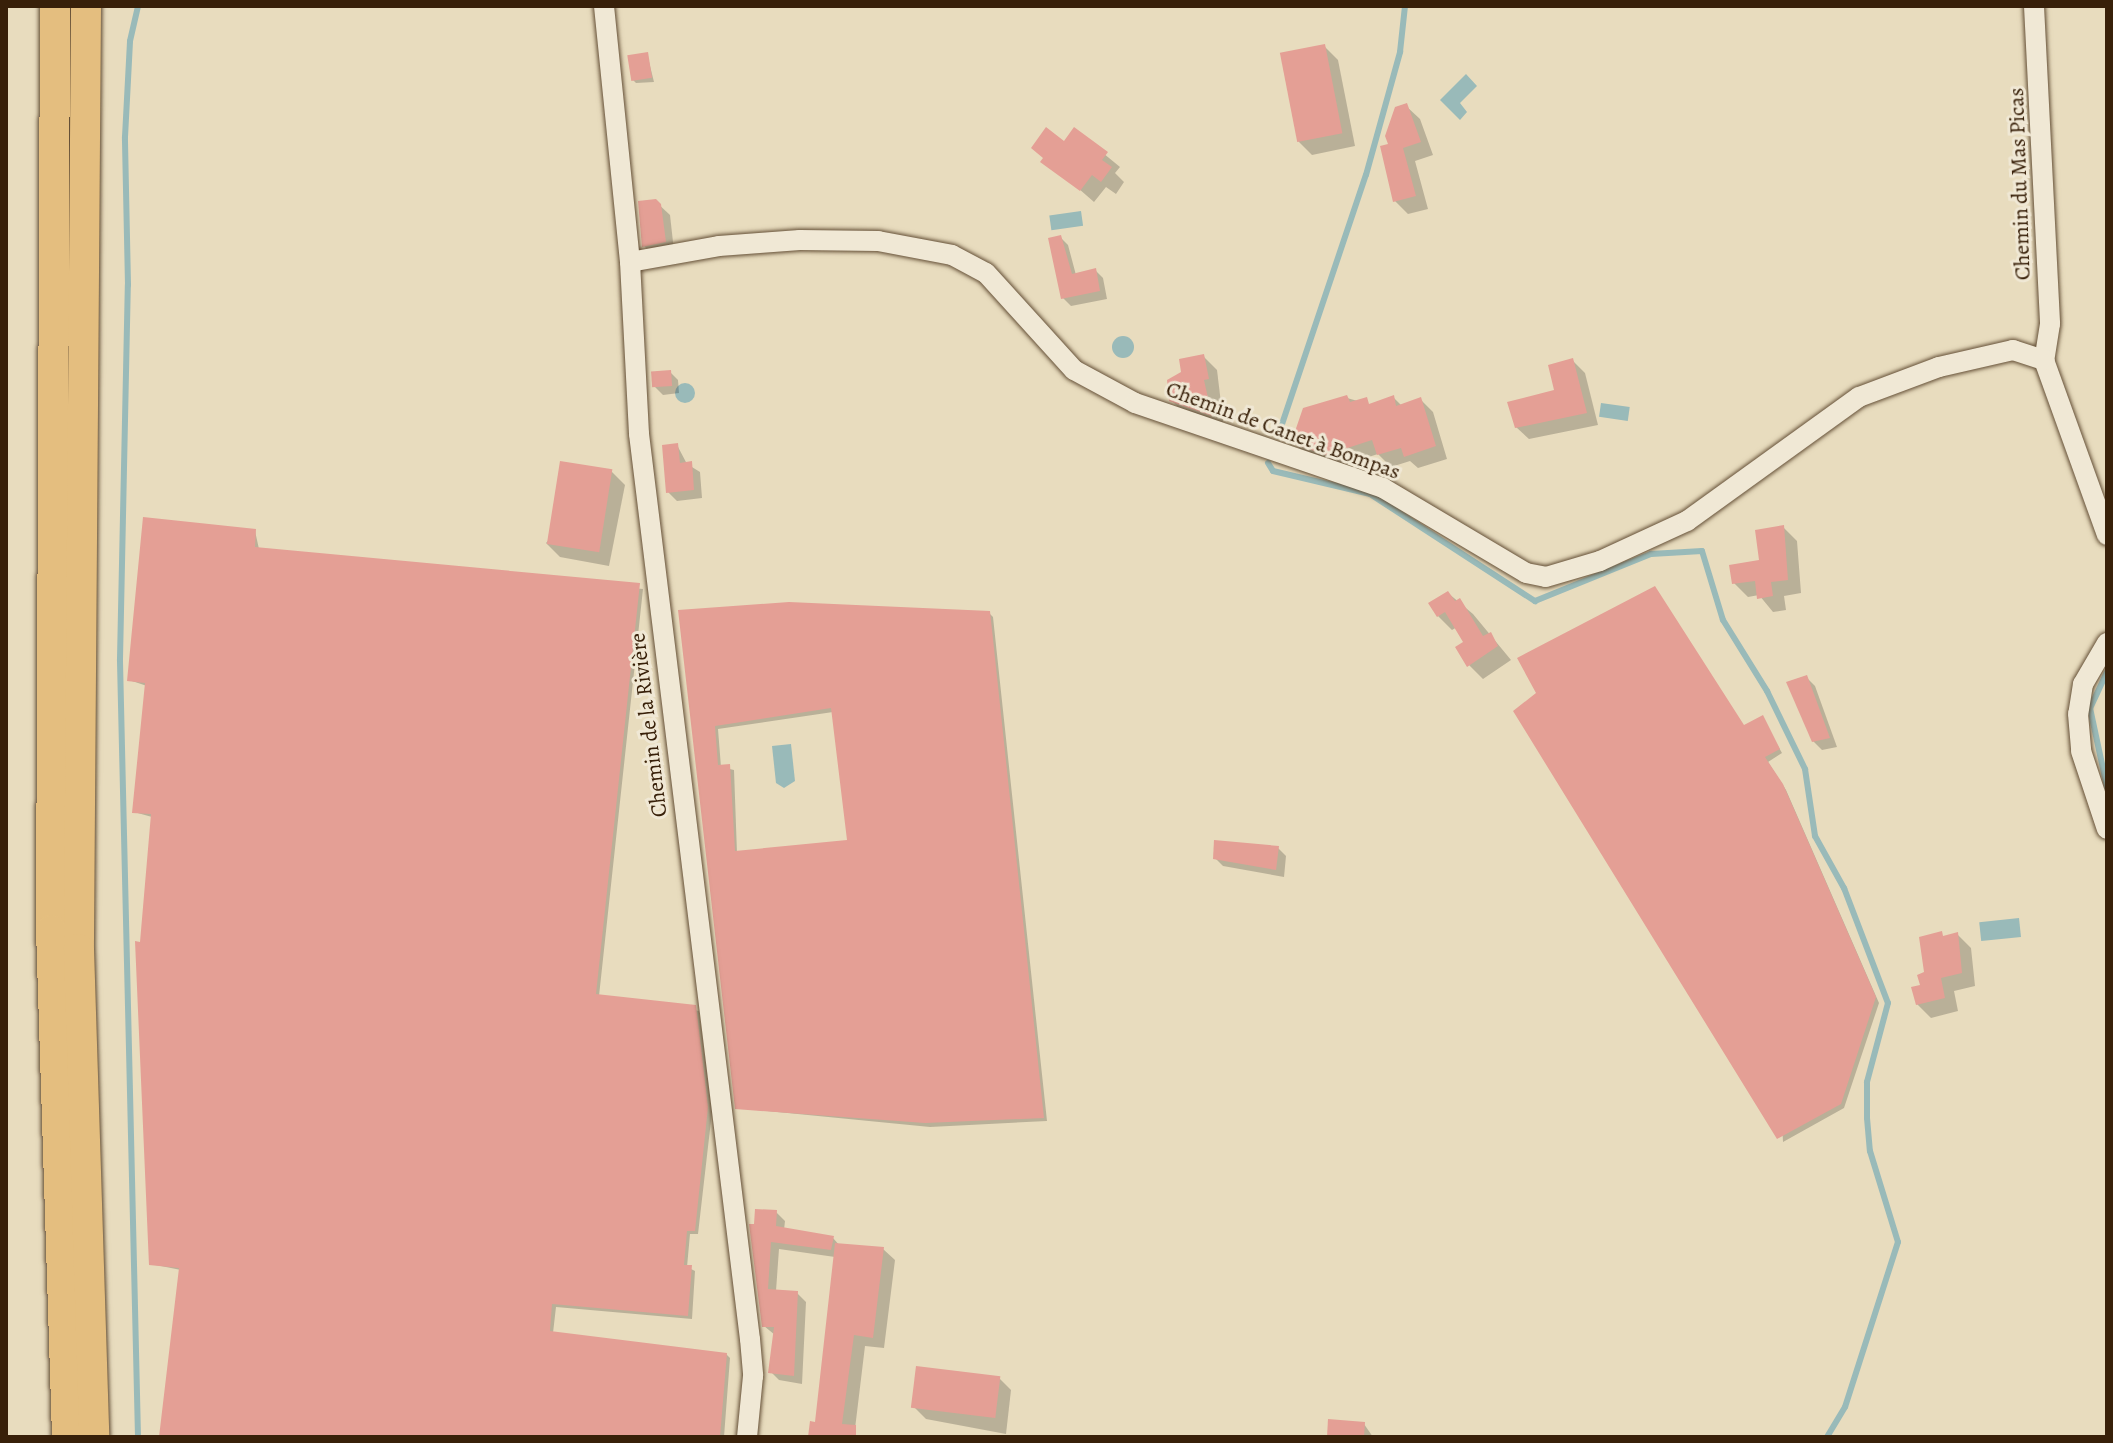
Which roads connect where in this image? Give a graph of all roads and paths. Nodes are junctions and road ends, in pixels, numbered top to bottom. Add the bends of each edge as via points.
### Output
1 (55, 6) edge
2 (86, 6) edge
3 (101, 6) edge
4 (604, 6) edge
5 (2034, 6) edge
6 (86, 51) junction
7 (630, 262) junction
8 (2044, 360) junction
9 (2107, 535) edge
10 (2107, 643) edge
11 (2107, 829) edge
12 (67, 1437) edge
13 (94, 1437) edge
14 (747, 1437) edge

1 - 12 highway via 51,930
2 - 6 highway
3 - 6 highway
4 - 7 street, Chemin de la Rivière
5 - 8 street, Chemin du Mas Picas via 2050,324
6 - 13 highway via 79,949
7 - 8 street, Chemin de Canet à Bompas via 719,246 800,240 878,241 952,255 986,273 1074,370 1122,397 1221,436 1383,488 1526,573 1546,577 1600,561 1687,521 1859,397 1939,367 2013,350
7 - 14 street, Chemin de la Rivière via 639,434 750,1339 753,1376
8 - 9 street
10 - 11 street via 2083,684 2078,714 2081,751

